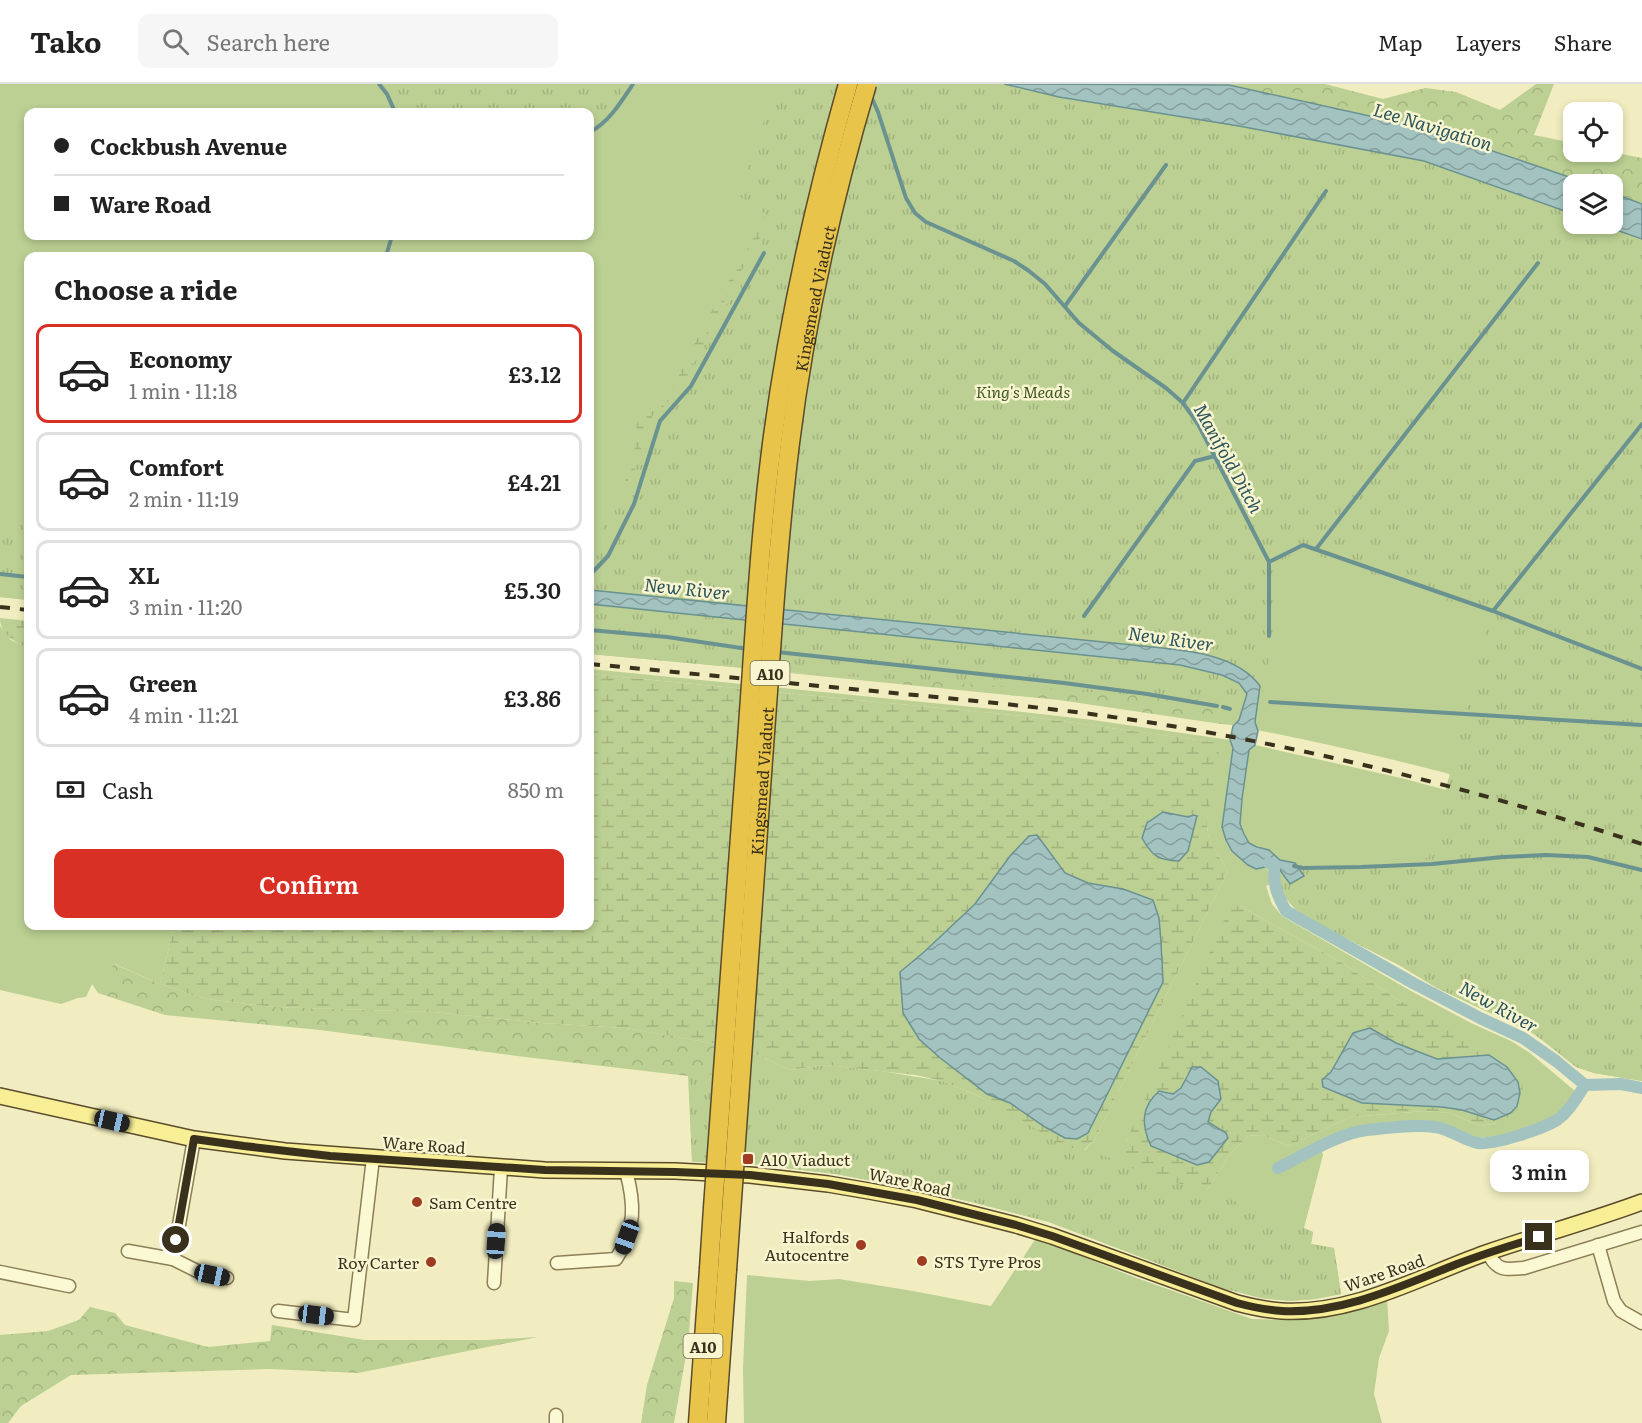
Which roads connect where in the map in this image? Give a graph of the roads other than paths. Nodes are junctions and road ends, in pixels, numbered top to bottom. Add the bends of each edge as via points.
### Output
1 (848, 84) edge
2 (867, 84) edge
3 (0, 1096) edge
4 (194, 1139) junction
5 (373, 1158) junction
6 (501, 1168) junction
7 (626, 1171) junction
8 (1642, 1202) edge
9 (1642, 1232) edge
10 (1598, 1245) junction
11 (128, 1251) dead end
12 (1488, 1253) junction
13 (173, 1259) junction
14 (557, 1263) dead end
15 (718, 1270) junction
16 (0, 1272) edge
17 (227, 1278) dead end
18 (494, 1283) dead end
19 (69, 1286) dead end
20 (278, 1311) dead end
21 (1642, 1323) edge
22 (701, 1368) junction
23 (691, 1423) edge
24 (698, 1423) edge
25 (716, 1423) edge

1 - 15 highway, Kingsmead Viaduct / A10, bridge via 810,225 772,440 728,985
2 - 15 highway, Kingsmead Viaduct / A10, bridge via 828,228 790,442 745,997
3 - 4 main road, Ware Road
4 - 5 main road, Ware Road
4 - 13 street
5 - 6 main road, Ware Road
5 - 20 street via 354,1320
6 - 7 main road, Ware Road
6 - 18 street
7 - 12 main road, Ware Road via 750,1175 917,1200 1052,1236 1237,1303 1282,1311 1349,1304
7 - 14 street via 633,1210 622,1249 615,1258
8 - 12 main road, Ware Road
9 - 10 street
10 - 12 street via 1524,1268 1505,1270 1494,1264
10 - 21 street via 1614,1301
11 - 13 street
13 - 17 street via 197,1271
15 - 22 highway, A10
15 - 25 highway, A10
16 - 19 street
22 - 23 highway
22 - 24 highway, A10

